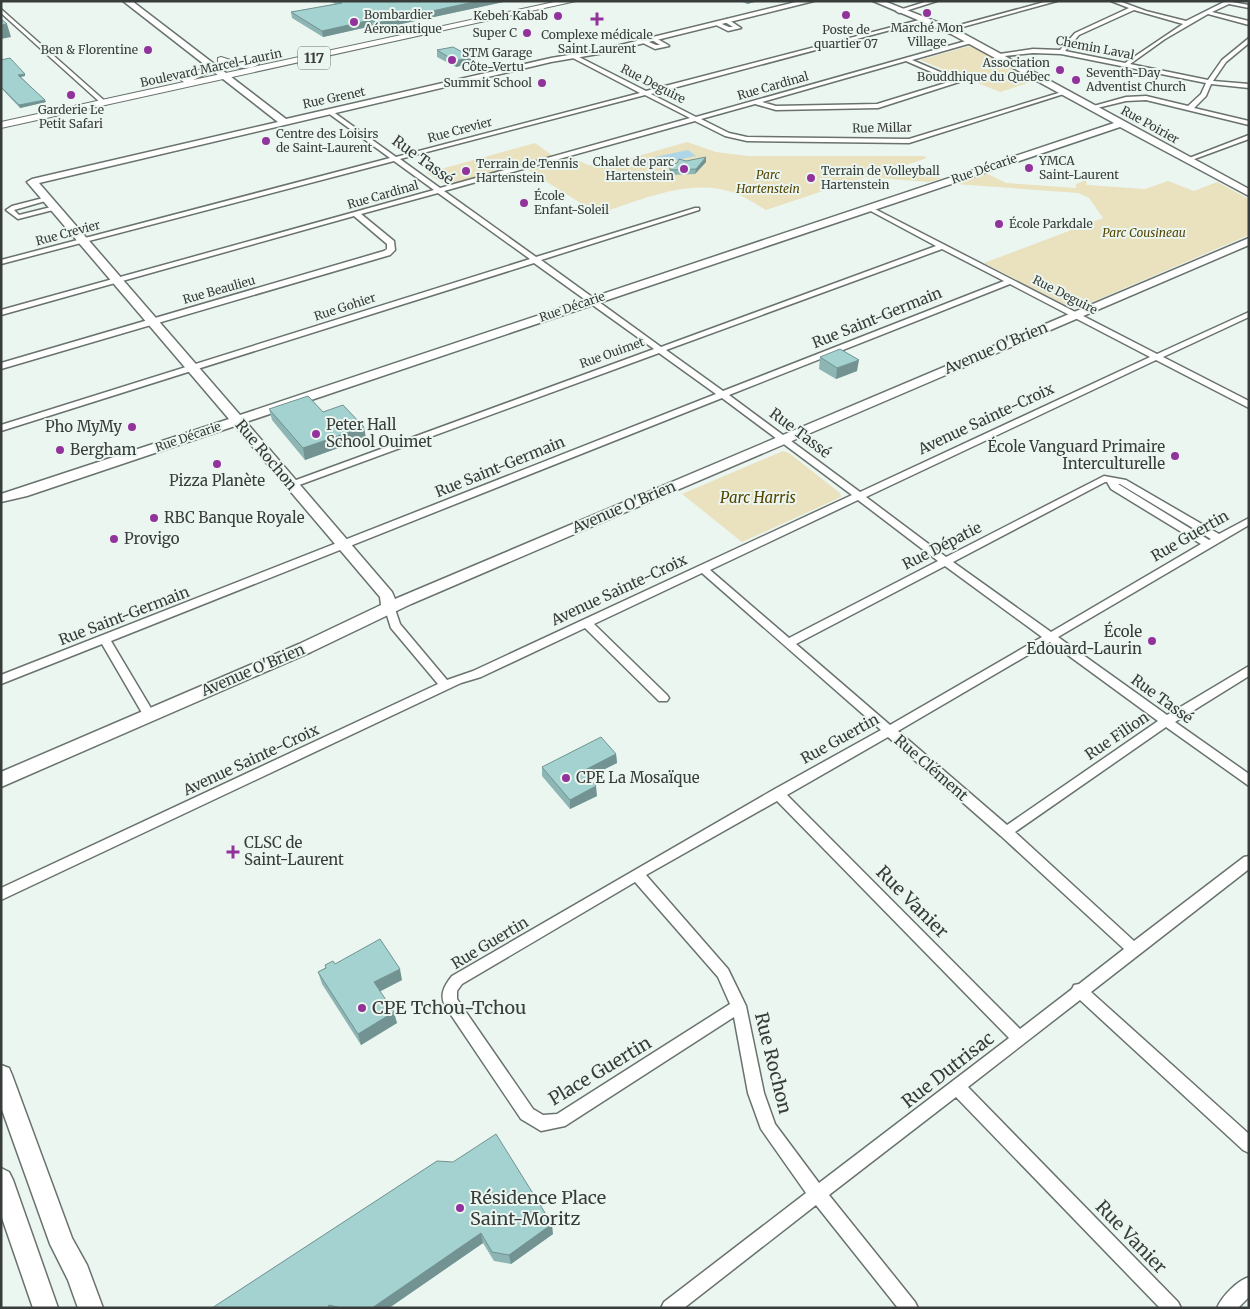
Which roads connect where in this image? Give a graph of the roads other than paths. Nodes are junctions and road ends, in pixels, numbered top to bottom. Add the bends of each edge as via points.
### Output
1 (127, 1) edge
2 (551, 1) edge
3 (572, 1) edge
4 (810, 1) edge
5 (878, 1) edge
6 (935, 1) edge
7 (1055, 1) edge
8 (1113, 1) edge
9 (1230, 2) edge
10 (1249, 7) edge
11 (1132, 9) junction
12 (1, 10) edge
13 (899, 11) junction
14 (1207, 12) junction
15 (925, 20) junction
16 (727, 21) junction
17 (1186, 23) junction
18 (1249, 23) edge
19 (716, 24) junction
20 (948, 29) junction
21 (427, 31) junction
22 (654, 39) junction
23 (1249, 40) edge
24 (973, 41) junction
25 (642, 42) junction
26 (1061, 52) junction
27 (996, 54) junction
28 (573, 56) junction
29 (214, 59) junction
30 (908, 60) junction
31 (278, 61) junction
32 (1126, 65) junction
33 (229, 74) junction
34 (1209, 82) junction
35 (173, 83) junction
36 (1249, 86) edge
37 (1066, 92) junction
38 (645, 94) junction
39 (102, 101) junction
40 (756, 102) junction
41 (1093, 107) junction
42 (1190, 108) junction
43 (330, 112) junction
44 (695, 119) junction
45 (296, 120) junction
46 (1, 121) edge
47 (284, 122) junction
48 (1122, 123) junction
49 (1249, 124) edge
50 (1, 125) edge
51 (1249, 137) edge
52 (395, 159) junction
53 (1188, 160) junction
54 (32, 182) joint
55 (1246, 189) edge
56 (439, 191) junction
57 (47, 198) junction
58 (55, 208) junction
59 (869, 208) junction
60 (697, 209) dead end
61 (356, 214) junction
62 (84, 240) junction
63 (1249, 240) edge
64 (943, 246) junction
65 (536, 260) junction
66 (1, 262) edge
67 (116, 281) junction
68 (1010, 281) junction
69 (592, 301) junction
70 (1, 313) edge
71 (1076, 314) junction
72 (1249, 314) edge
73 (152, 322) junction
74 (660, 349) junction
75 (1157, 357) junction
76 (1, 366) edge
77 (194, 368) junction
78 (723, 395) junction
79 (1248, 404) edge
80 (237, 420) junction
81 (2, 428) edge
82 (784, 439) junction
83 (291, 485) junction
84 (22, 493) junction
85 (858, 497) junction
86 (1, 498) edge
87 (1, 502) edge
88 (1249, 521) edge
89 (1213, 541) junction
90 (342, 546) junction
91 (945, 561) junction
92 (703, 569) junction
93 (390, 609) junction
94 (586, 623) junction
95 (1051, 638) junction
96 (104, 639) junction
97 (788, 642) junction
98 (1249, 670) edge
99 (1, 680) edge
100 (446, 686) junction
101 (663, 698) dead end
102 (149, 715) junction
103 (1167, 722) junction
104 (889, 732) junction
105 (1, 780) edge
106 (1249, 781) edge
107 (777, 793) junction
108 (1006, 832) junction
109 (1249, 861) edge
110 (637, 874) junction
111 (1, 894) edge
112 (1134, 950) junction
113 (450, 989) joint
114 (1079, 990) junction
115 (739, 1006) junction
116 (1019, 1038) junction
117 (1, 1076) edge
118 (957, 1087) junction
119 (1249, 1145) edge
120 (1, 1180) edge
121 (817, 1194) junction
122 (1249, 1284) edge
123 (46, 1308) edge
124 (91, 1308) edge
125 (670, 1308) edge
126 (909, 1308) edge
127 (1172, 1308) edge
128 (1226, 1308) edge

1 - 29 street
2 - 21 main road, Boulevard Marcel-Laurin / 117
3 - 21 main road, Boulevard Marcel-Laurin / 117
4 - 16 street, Rue Grenet
5 - 13 street, Rue Poirier
6 - 13 street
7 - 20 street
8 - 11 street
9 - 10 street
9 - 14 street
11 - 17 street
11 - 26 street via 1077,34
12 - 39 street
13 - 15 street, Rue Poirier
14 - 17 street
14 - 18 street
15 - 20 street, Rue Poirier
15 - 38 street, Rue Crevier
16 - 19 street, Rue Grenet
16 - 19 street, Rue Grenet via 738,28 728,29
17 - 32 street
19 - 22 street, Rue Grenet
20 - 24 street, Rue Poirier
21 - 31 main road, Boulevard Marcel-Laurin / 117
21 - 33 main road, Boulevard Marcel-Laurin / 117
22 - 25 street, Rue Grenet
22 - 25 street, Rue Grenet via 666,46 655,47
23 - 34 street via 1224,61
24 - 27 street, Rue Poirier
24 - 30 street, Rue Cardinal
25 - 28 street, Rue Grenet
26 - 27 street, Chemin Laval via 1033,50
26 - 32 street, Chemin Laval
27 - 37 street, Rue Poirier
28 - 38 street, Rue Deguire
28 - 43 street, Rue Grenet
29 - 31 main road via 240,65
29 - 33 street
29 - 33 street
29 - 35 main road via 201,74
30 - 40 street, Rue Cardinal
30 - 40 street via 958,81 869,107 776,108
31 - 33 main road, Boulevard Marcel-Laurin / 117
32 - 34 street, Chemin Laval
33 - 35 main road, Boulevard Marcel-Laurin / 117
33 - 39 main road, Boulevard Marcel-Laurin / 117
33 - 45 street
33 - 47 street
34 - 36 street, Chemin Laval
34 - 42 street via 1204,95
35 - 39 main road, Boulevard Marcel-Laurin / 117
37 - 41 street, Rue Poirier
37 - 44 street, Rue Millar via 909,141 747,139 727,135
38 - 44 street, Rue Deguire
38 - 52 street, Rue Crevier
39 - 46 main road, Boulevard Marcel-Laurin / 117
39 - 50 main road, Boulevard Marcel-Laurin / 117
40 - 44 street, Rue Cardinal
41 - 42 street via 1146,98
41 - 48 street, Rue Poirier
42 - 49 street
43 - 45 street, Rue Grenet
43 - 52 street, Rue Tassé
44 - 56 street, Rue Cardinal
45 - 47 street, Rue Grenet
47 - 54 street, Rue Grenet
48 - 53 street, Rue Poirier
48 - 59 street, Rue Décarie
51 - 53 street
52 - 56 street, Rue Tassé
52 - 62 street, Rue Crevier
53 - 55 street, Rue Poirier
54 - 57 street, Rue Rochon
56 - 61 street, Rue Cardinal
56 - 65 street, Rue Tassé
57 - 58 street, Rue Rochon
57 - 58 street via 10,210 18,217
58 - 62 street, Rue Rochon
59 - 64 street, Rue Deguire
59 - 69 street, Rue Décarie
60 - 65 street, Rue Gohier
61 - 67 street, Rue Cardinal
61 - 73 street, Rue Beaulieu via 391,243 391,250
62 - 66 street, Rue Crevier
62 - 67 street, Rue Rochon
63 - 71 street, Avenue O'Brien
64 - 68 street, Rue Deguire
64 - 74 street, Rue Ouimet
65 - 69 street, Rue Tassé
65 - 77 street, Rue Gohier
67 - 70 street, Rue Cardinal
67 - 73 street, Rue Rochon
68 - 71 street, Rue Deguire
68 - 78 street, Rue Saint-Germain
69 - 74 street, Rue Tassé
69 - 80 street, Rue Décarie
71 - 75 street, Rue Deguire
71 - 82 street, Avenue O'Brien
72 - 75 street, Avenue Sainte-Croix
73 - 76 street, Rue Beaulieu
73 - 77 street, Rue Rochon
74 - 78 street, Rue Tassé
74 - 83 street, Rue Ouimet
75 - 79 street, Rue Deguire
75 - 85 street, Avenue Sainte-Croix
77 - 80 street, Rue Rochon
77 - 81 street, Rue Gohier
78 - 82 street, Rue Tassé
78 - 90 street, Rue Saint-Germain
80 - 83 street, Rue Rochon
80 - 84 street, Rue Décarie
82 - 85 street, Rue Tassé
82 - 93 street, Avenue O'Brien
83 - 90 street, Rue Rochon
84 - 86 street, Rue Décarie
84 - 87 street, Rue Décarie
85 - 91 street, Rue Tassé
85 - 92 street, Avenue Sainte-Croix
88 - 89 street, Rue Guertin
89 - 91 street, Rue Dépatie via 1114,487 1111,479 1104,479
89 - 95 street, Rue Guertin
90 - 93 street, Rue Rochon via 387,596
90 - 96 street, Rue Saint-Germain
91 - 95 street, Rue Tassé
91 - 97 street, Rue Dépatie
92 - 94 street, Avenue Sainte-Croix
92 - 97 street, Rue Clément
93 - 100 street, Rue Rochon via 395,625
93 - 102 street, Avenue O'Brien
94 - 100 street, Avenue Sainte-Croix
94 - 101 street
95 - 103 street, Rue Tassé
95 - 104 street, Rue Guertin
96 - 99 street, Rue Saint-Germain
96 - 102 street
97 - 104 street, Rue Clément
98 - 103 street, Rue Filion
100 - 111 street, Avenue Sainte-Croix
102 - 105 street, Avenue O'Brien
103 - 106 street, Rue Tassé
103 - 108 street, Rue Filion
104 - 107 street, Rue Guertin
104 - 108 street, Rue Clément
107 - 110 street, Rue Guertin
107 - 116 street, Rue Vanier
108 - 112 street, Rue Clément
109 - 112 street, Rue Dutrisac
110 - 113 street, Rue Guertin via 457,980
110 - 115 street, Rue Rochon via 723,973
112 - 114 street, Rue Dutrisac
113 - 115 street, Place Guertin via 450,1001 527,1114 541,1123 559,1121
114 - 116 street, Rue Dutrisac
114 - 119 street
115 - 121 street, Rue Rochon via 756,1093 769,1129
116 - 118 street, Rue Dutrisac
117 - 124 street via 62,1244
118 - 121 street, Rue Dutrisac
118 - 127 street, Rue Vanier
120 - 123 street
121 - 125 street, Rue Dutrisac
121 - 126 street, Rue Rochon
122 - 128 street

